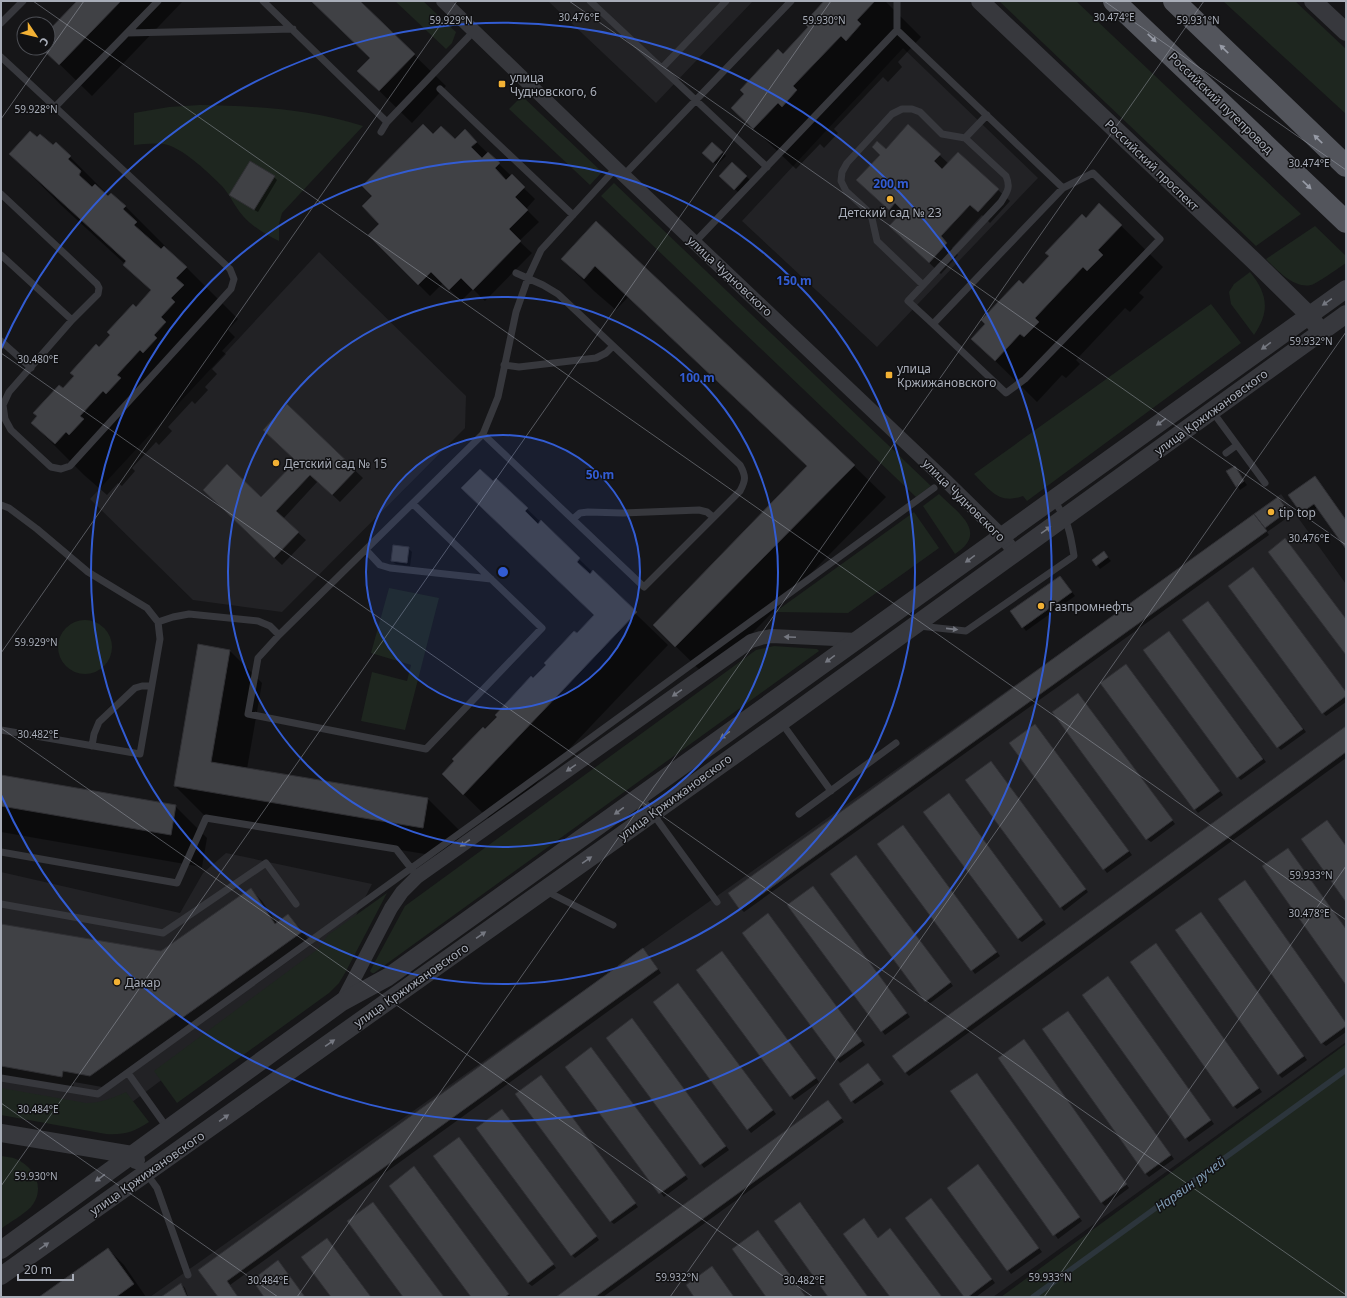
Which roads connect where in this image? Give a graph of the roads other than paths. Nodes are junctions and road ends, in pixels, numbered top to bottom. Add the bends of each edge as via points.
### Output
1 (23, 1) edge
2 (158, 1) edge
3 (263, 1) edge
4 (443, 1) edge
5 (590, 1) edge
6 (726, 1) edge
7 (791, 1) edge
8 (896, 1) edge
9 (980, 1) edge
10 (1114, 1) edge
11 (1174, 1) edge
12 (1319, 3) edge
13 (1, 24) edge
14 (292, 29) junction
15 (897, 30) junction
16 (474, 31) junction
17 (1346, 32) edge
18 (127, 33) junction
19 (1, 57) edge
20 (662, 68) junction
21 (440, 89) dead end
22 (697, 100) junction
23 (55, 107) junction
24 (987, 115) junction
25 (387, 122) junction
26 (382, 132) dead end
27 (965, 138) junction
28 (1346, 166) edge
29 (767, 167) junction
30 (620, 171) junction
31 (1063, 188) junction
32 (1, 194) edge
33 (573, 215) junction
34 (1346, 222) edge
35 (695, 242) junction
36 (1, 255) edge
37 (516, 273) dead end
38 (528, 278) junction
39 (924, 285) junction
40 (1346, 289) edge
41 (1346, 314) edge
42 (1309, 315) junction
43 (72, 320) junction
44 (933, 324) junction
45 (1321, 332) junction
46 (1, 341) edge
47 (613, 346) junction
48 (504, 365) junction
49 (30, 368) junction
50 (1200, 394) junction
51 (1212, 410) junction
52 (3, 420) edge
53 (483, 434) junction
54 (1237, 445) junction
55 (1226, 453) dead end
56 (1265, 483) dead end
57 (934, 488) dead end
58 (1054, 500) junction
59 (413, 504) junction
60 (1, 505) edge
61 (713, 517) junction
62 (1065, 517) junction
63 (573, 519) junction
64 (1002, 536) junction
65 (366, 550) junction
66 (1014, 553) junction
67 (491, 579) junction
68 (158, 622) junction
69 (913, 625) junction
70 (279, 635) junction
71 (856, 640) junction
72 (151, 686) junction
73 (767, 704) junction
74 (781, 722) junction
75 (1, 730) edge
76 (896, 743) dead end
77 (92, 746) junction
78 (831, 791) junction
79 (640, 796) junction
80 (653, 813) junction
81 (799, 814) dead end
82 (1, 852) edge
83 (414, 872) junction
84 (544, 890) junction
85 (717, 902) dead end
86 (1, 904) edge
87 (296, 904) dead end
88 (613, 925) dead end
89 (342, 1002) junction
90 (128, 1073) junction
91 (1, 1078) edge
92 (168, 1129) junction
93 (1, 1133) edge
94 (132, 1155) junction
95 (146, 1173) junction
96 (1, 1250) edge
97 (188, 1275) dead end
98 (1, 1276) edge

1 - 13 lane
2 - 18 lane
3 - 14 lane
4 - 16 street, улица Чудновского
5 - 20 lane
6 - 20 lane
7 - 22 lane
8 - 15 lane
9 - 42 street, Российский проспект
10 -> 34 main road, Российский путепровод
28 -> 11 main road
12 - 17 street
14 - 18 lane
14 - 25 lane
15 - 24 lane
15 - 29 lane
16 - 25 lane
16 - 30 street, улица Чудновского
18 - 23 lane
19 - 23 lane
20 - 22 lane
21 - 33 lane
22 - 29 lane
22 - 30 lane
23 - 52 lane via 230,269 234,279 231,290 70,466 61,469 51,467
24 - 27 lane
24 - 31 lane
25 - 26 lane
27 - 39 lane via 1006,176 1009,183 1007,192 1001,202
27 - 39 lane via 942,134 920,112 902,109 892,114 847,163 842,172 841,181 846,191 871,214 877,241
29 - 35 lane
30 - 33 lane
30 - 35 street, улица Чудновского
31 - 44 lane
31 - 44 lane via 1093,173 1160,238 1025,379 1006,393
32 - 43 lane via 97,284 98,294
33 - 38 lane via 542,250
35 - 64 street, улица Чудновского
36 - 43 lane
37 - 38 lane
38 - 47 lane via 558,294
38 - 48 lane via 516,312
39 - 44 lane via 908,301
40 -> 42 street, улица Кржижановского
41 - 45 street, улица Кржижановского
42 - 45 street, Российский проспект
42 -> 50 street, улица Кржижановского
43 - 49 lane
45 - 51 street, улица Кржижановского
46 - 49 lane
47 - 48 lane via 596,358 519,367
47 - 61 lane via 740,465 745,482
48 - 53 lane via 498,398
49 - 52 lane via 9,392 3,405
50 - 51 street
50 -> 58 street, улица Кржижановского
51 - 54 lane
51 - 62 street, улица Кржижановского
53 - 59 lane
53 - 63 lane
54 - 55 lane
54 - 56 lane
57 - 83 lane
58 - 62 lane
58 - 64 street, улица Кржижановского
59 - 65 lane
59 - 67 lane
60 - 68 lane via 20,516 88,572 147,608
61 - 63 lane via 699,510 588,512
61 - 63 lane via 644,587
66 -> 62 street, улица Кржижановского
69 -> 62 lane via 966,631 1074,556
64 - 66 street, улица Чудновского
64 -> 71 street, улица Кржижановского
65 - 67 lane via 380,565 390,568
65 - 70 lane
66 - 69 street, улица Кржижановского
67 - 70 lane via 542,628 426,749 248,714 258,658
68 - 70 lane via 189,614 258,621 270,626
68 - 72 lane via 160,638
69 - 74 street, улица Кржижановского
71 -> 73 street, улица Кржижановского
71 -> 83 street via 771,636 751,641
72 - 77 lane via 135,688 99,722
72 - 77 lane via 140,754
73 - 74 street
73 -> 79 street, улица Кржижановского
74 - 78 lane
74 - 80 street, улица Кржижановского
75 - 77 lane
76 - 78 lane
78 - 81 lane
79 - 80 lane
79 -> 89 street, улица Кржижановского via 388,977
84 -> 80 street, улица Кржижановского
80 - 85 lane
82 - 83 lane via 178,883 206,818 396,849
83 - 89 street via 391,908
83 - 90 lane
84 - 88 lane
95 -> 84 street, улица Кржижановского
86 - 87 lane via 163,933 266,863
89 - 92 street, улица Кржижановского
90 - 91 lane via 98,1094
90 - 92 lane
92 - 94 street, улица Кржижановского
93 - 94 street
94 - 95 street
94 -> 96 street, улица Кржижановского
95 - 97 lane via 157,1188
98 -> 95 street, улица Кржижановского

